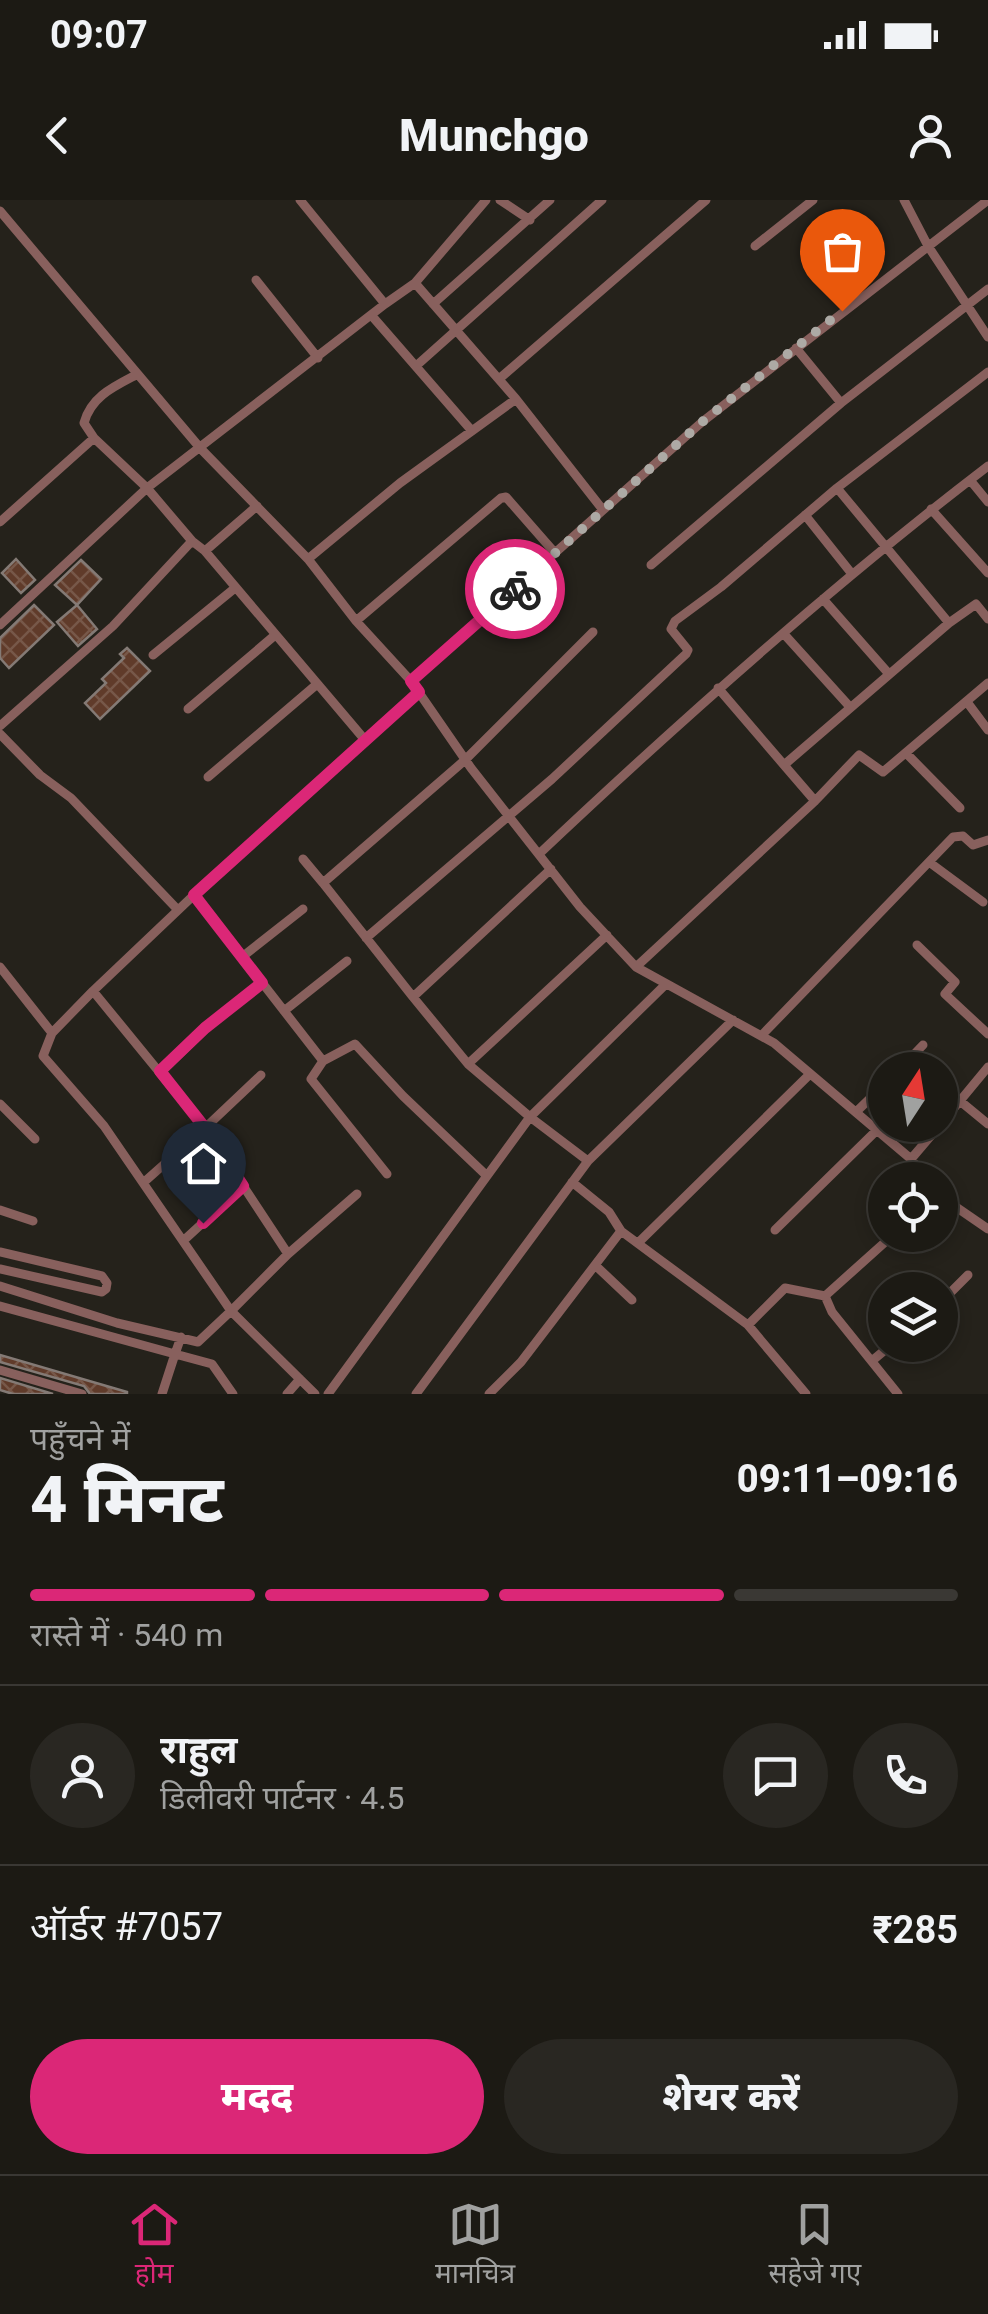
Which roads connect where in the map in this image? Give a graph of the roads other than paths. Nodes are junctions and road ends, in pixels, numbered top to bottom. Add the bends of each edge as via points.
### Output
1 (300, 200) edge
2 (486, 200) edge
3 (500, 200) edge
4 (550, 200) edge
5 (602, 200) edge
6 (706, 200) edge
7 (814, 200) edge
8 (904, 200) edge
9 (988, 200) edge
10 (0, 211) edge
11 (530, 220) junction
12 (755, 246) dead end
13 (928, 246) junction
14 (256, 280) dead end
15 (415, 283) junction
16 (988, 289) edge
17 (385, 304) junction
18 (433, 304) junction
19 (967, 304) junction
20 (372, 316) junction
21 (458, 332) junction
22 (988, 337) edge
23 (796, 348) junction
24 (318, 358) junction
25 (416, 366) junction
26 (988, 372) edge
27 (136, 375) junction
28 (499, 379) junction
29 (516, 399) junction
30 (841, 403) junction
31 (472, 431) junction
32 (94, 438) junction
33 (201, 449) junction
34 (988, 466) edge
35 (970, 480) junction
36 (147, 488) junction
37 (837, 488) junction
38 (988, 502) edge
39 (257, 506) junction
40 (603, 510) junction
41 (931, 510) junction
42 (805, 515) junction
43 (0, 522) edge
44 (192, 541) junction
45 (883, 546) junction
46 (205, 551) junction
47 (555, 553) junction
48 (308, 558) junction
49 (651, 565) dead end
50 (988, 573) edge
51 (852, 574) junction
52 (235, 588) junction
53 (988, 594) edge
54 (823, 599) junction
55 (976, 604) junction
56 (988, 619) edge
57 (356, 621) junction
58 (949, 622) junction
59 (0, 625) edge
60 (593, 632) dead end
61 (784, 634) junction
62 (274, 636) junction
63 (153, 654) dead end
64 (889, 674) junction
65 (411, 681) junction
66 (988, 684) edge
67 (316, 685) junction
68 (718, 688) junction
69 (419, 692) junction
70 (966, 702) junction
71 (850, 707) junction
72 (188, 709) dead end
73 (0, 726) edge
74 (988, 730) edge
75 (0, 734) edge
76 (365, 740) junction
77 (906, 752) junction
78 (465, 760) junction
79 (784, 765) junction
80 (208, 777) dead end
81 (815, 801) junction
82 (960, 808) dead end
83 (509, 815) junction
84 (988, 840) edge
85 (539, 854) junction
86 (302, 859) dead end
87 (929, 862) junction
88 (551, 869) junction
89 (323, 883) junction
90 (194, 895) junction
91 (983, 902) dead end
92 (304, 909) dead end
93 (178, 910) junction
94 (607, 936) junction
95 (366, 938) junction
96 (916, 945) dead end
97 (242, 957) junction
98 (347, 961) dead end
99 (0, 967) edge
100 (636, 967) junction
101 (262, 983) junction
102 (666, 984) junction
103 (94, 991) junction
104 (413, 997) junction
105 (284, 1011) junction
106 (732, 1020) junction
107 (52, 1033) junction
108 (988, 1034) edge
109 (761, 1036) junction
110 (923, 1045) dead end
111 (916, 1052) edge
112 (323, 1062) junction
113 (468, 1064) junction
114 (988, 1067) edge
115 (160, 1073) junction
116 (810, 1074) junction
117 (260, 1075) dead end
118 (868, 1100) edge
119 (960, 1101) junction
120 (958, 1103) edge
121 (0, 1104) edge
122 (856, 1112) junction
123 (530, 1117) junction
124 (868, 1122) edge
125 (988, 1124) edge
126 (205, 1128) junction
127 (34, 1139) dead end
128 (868, 1139) edge
129 (891, 1142) edge
130 (926, 1142) edge
131 (911, 1159) junction
132 (588, 1160) junction
133 (913, 1162) edge
134 (387, 1174) dead end
135 (487, 1176) junction
136 (572, 1182) junction
137 (143, 1184) junction
138 (243, 1186) junction
139 (358, 1194) dead end
140 (958, 1208) edge
141 (0, 1210) edge
142 (988, 1211) edge
143 (34, 1221) dead end
144 (984, 1226) edge
145 (621, 1230) junction
146 (775, 1230) dead end
147 (183, 1241) junction
148 (638, 1243) junction
149 (0, 1252) edge
150 (874, 1252) edge
151 (288, 1254) junction
152 (595, 1265) junction
153 (0, 1269) edge
154 (968, 1275) dead end
155 (958, 1285) edge
156 (0, 1286) edge
157 (825, 1296) junction
158 (632, 1300) dead end
159 (0, 1306) edge
160 (231, 1310) junction
161 (748, 1325) junction
162 (181, 1338) junction
163 (175, 1354) junction
164 (868, 1354) edge
165 (874, 1362) edge
166 (0, 1370) edge
167 (300, 1379) junction
168 (82, 1394) edge
169 (162, 1394) edge
170 (234, 1394) edge
171 (287, 1394) edge
172 (316, 1394) edge
173 (328, 1394) edge
174 (416, 1394) edge
175 (489, 1394) edge
176 (806, 1394) edge
177 (898, 1394) edge

1 - 17 street
2 - 15 street
3 - 11 street
4 - 11 street
5 - 21 street
6 - 28 street
7 - 12 street
8 - 13 street
9 - 13 street
10 - 27 street
11 - 18 street
13 - 19 street
13 - 23 street
14 - 24 street
15 - 17 street
15 - 18 street
16 - 19 street
17 - 20 street
18 - 21 street
19 - 22 street
19 - 30 street
20 - 24 street
20 - 25 street
21 - 25 street
21 - 28 street
23 - 30 street
23 - 40 street
24 - 33 street
25 - 31 street
26 - 37 street
27 - 32 street via 88,406 84,423
27 - 33 street
28 - 29 street
29 - 31 street
29 - 40 street
30 - 49 street
31 - 48 street
32 - 36 street
32 - 43 street
33 - 36 street
33 - 39 street
34 - 35 street
35 - 38 street
35 - 41 street
36 - 44 street
36 - 59 street
37 - 42 street
37 - 45 street
39 - 46 street
39 - 48 street
40 - 47 street
41 - 45 street
41 - 50 street
42 - 51 street
42 - 83 street via 674,621 671,629 686,654
44 - 46 street
44 - 73 street via 113,626
45 - 51 street
45 - 58 street
46 - 52 street
47 - 57 street via 501,498
47 - 65 street
48 - 57 street
51 - 54 street
52 - 62 street
52 - 63 street
53 - 55 street
54 - 61 street
54 - 64 street
55 - 56 street
55 - 58 street
57 - 65 street
58 - 64 street
60 - 78 street
61 - 68 street
61 - 71 street
62 - 67 street
62 - 72 street
64 - 71 street
65 - 69 street
66 - 70 street
67 - 76 street
67 - 80 street
68 - 79 street
68 - 85 street
69 - 76 street
69 - 78 street
70 - 74 street
70 - 77 street
71 - 79 street
75 - 93 street
76 - 90 street
77 - 81 street via 883,772 858,755
77 - 82 street
78 - 83 street
78 - 89 street
79 - 81 street
81 - 100 street
83 - 85 street
83 - 95 street
84 - 87 street via 973,845 953,836
85 - 88 street
86 - 89 street
87 - 91 street
87 - 109 street
88 - 94 street
88 - 104 street
89 - 95 street
90 - 93 street
90 - 97 street
92 - 97 street
93 - 103 street
94 - 100 street
94 - 113 street
95 - 104 street
96 - 108 street via 955,982 945,994
97 - 101 street
98 - 105 street
99 - 107 street
100 - 102 street
101 - 105 street
101 - 115 street
102 - 106 street
102 - 123 street
103 - 107 street
103 - 115 street
104 - 113 street
105 - 112 street
106 - 109 street
106 - 132 street
107 - 137 street via 42,1056 104,1126
109 - 116 street
110 - 111 street
112 - 134 street via 311,1079
112 - 135 street via 355,1044
113 - 123 street
114 - 119 street
115 - 126 street
116 - 122 street
116 - 148 street
117 - 126 street
118 - 122 street
119 - 120 street
119 - 125 street
121 - 127 street
122 - 124 street
123 - 132 street
123 - 135 street
126 - 137 street
126 - 138 street
128 - 146 street
129 - 131 street
130 - 131 street
131 - 133 street
132 - 136 street
135 - 173 street
136 - 145 street
136 - 174 street
137 - 147 street
138 - 147 street
138 - 151 street
139 - 151 street
140 - 144 street
141 - 143 street
142 - 144 street
145 - 148 street
145 - 152 street
147 - 160 street
148 - 161 street
149 - 153 street via 102,1276 107,1283 102,1292
150 - 157 street
151 - 160 street
152 - 158 street
152 - 175 street
154 - 155 street
156 - 162 street
157 - 161 street via 786,1288
157 - 164 street
159 - 163 street
160 - 162 street via 198,1342
160 - 167 street
161 - 176 street
162 - 163 street
163 - 169 street
163 - 170 street via 212,1364
165 - 177 street
166 - 168 street
167 - 171 street
167 - 172 street

